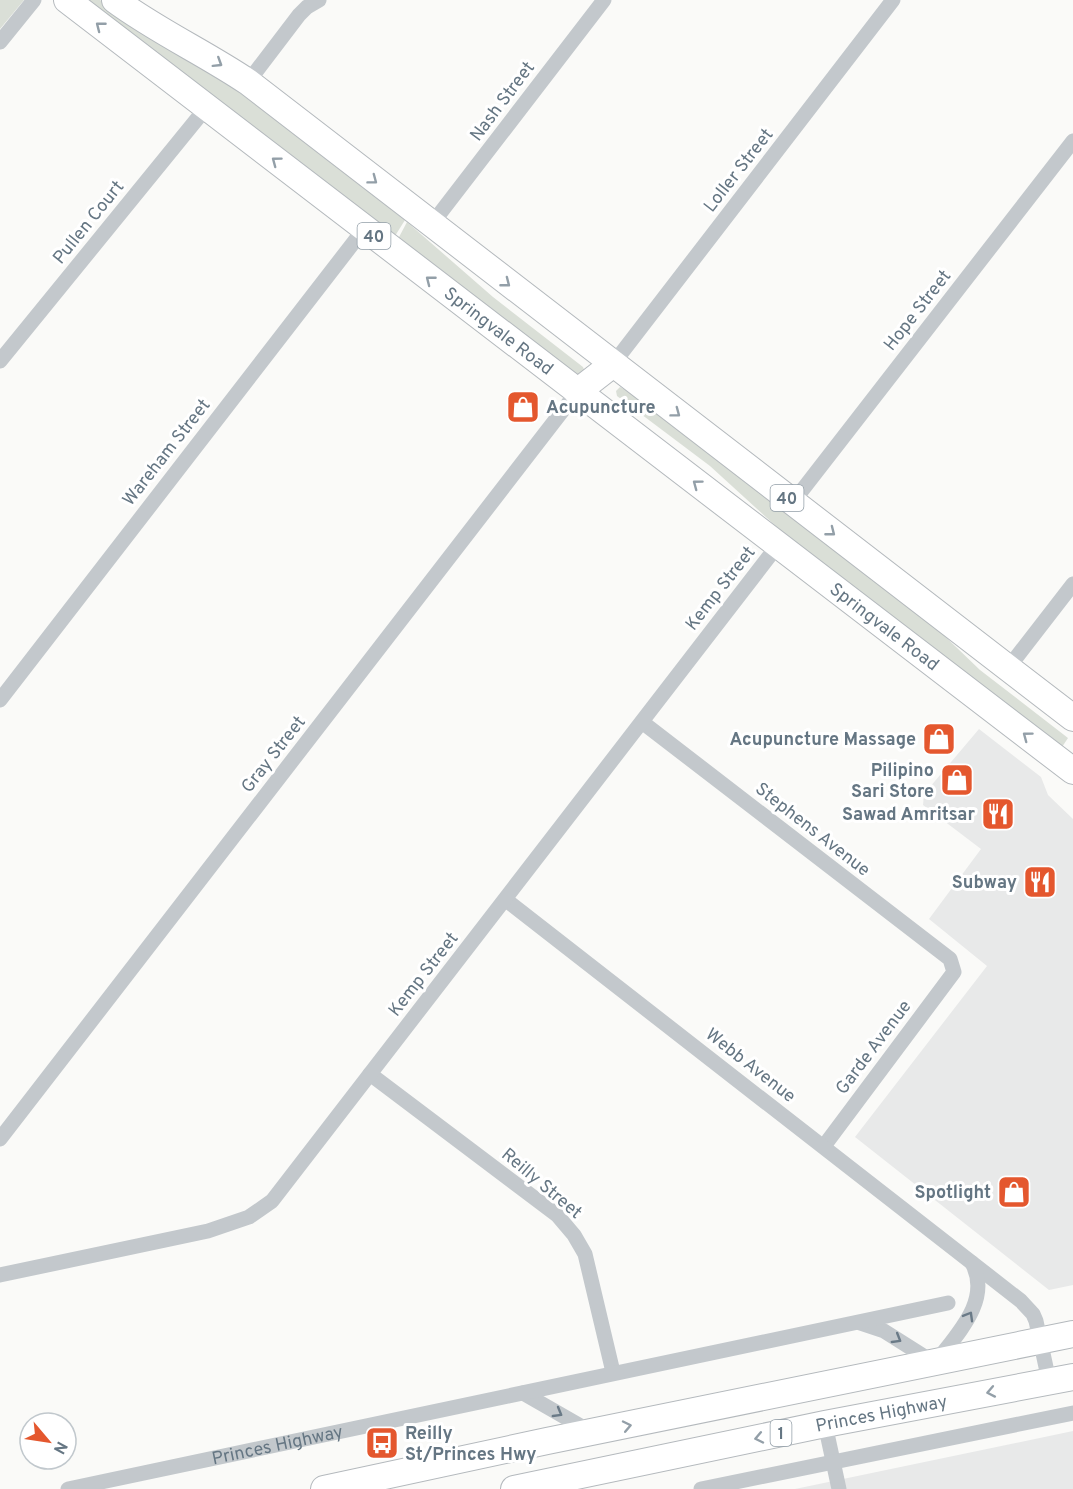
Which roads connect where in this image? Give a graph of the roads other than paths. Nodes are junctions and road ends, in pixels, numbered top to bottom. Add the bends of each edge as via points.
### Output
1 (34, 0) edge
2 (67, 0) edge
3 (116, 0) edge
4 (320, 0) edge
5 (604, 0) edge
6 (893, 0) edge
7 (0, 42) edge
8 (248, 82) junction
9 (206, 108) junction
10 (1073, 141) edge
11 (432, 225) junction
12 (364, 229) junction
13 (0, 361) edge
14 (613, 364) junction
15 (577, 392) junction
16 (793, 502) junction
17 (778, 545) junction
18 (1073, 584) edge
19 (1008, 668) junction
20 (0, 700) edge
21 (1073, 718) edge
22 (642, 722) junction
23 (1073, 771) edge
24 (506, 900) junction
25 (954, 972) joint
26 (370, 1074) junction
27 (0, 1139) edge
28 (824, 1146) junction
29 (972, 1263) junction
30 (0, 1275) edge
31 (948, 1303) dead end
32 (857, 1322) junction
33 (1073, 1334) edge
34 (1040, 1340) junction
35 (935, 1362) junction
36 (613, 1372) junction
37 (1061, 1379) edge
38 (524, 1393) junction
39 (1073, 1413) edge
40 (825, 1424) junction
41 (592, 1433) junction
42 (833, 1463) junction
43 (68, 1489) edge
44 (324, 1489) edge
45 (514, 1489) edge
46 (701, 1489) edge
47 (839, 1489) edge

1 - 7 street
9 -> 2 highway, Springvale Road / 40
3 -> 8 highway, 40
4 - 8 street via 299,15
5 - 11 street, Nash Street
6 - 14 street, Loller Street
8 -> 11 highway, 40
12 -> 9 highway, Springvale Road / 40
9 - 13 street, Pullen Court
10 - 16 street, Hope Street
11 -> 14 highway, 40
15 -> 12 highway, Springvale Road / 40
12 - 20 street, Wareham Street
14 - 15 highway
14 -> 16 highway, 40
17 -> 15 highway, Springvale Road / 40
15 - 27 street, Gray Street
16 -> 19 highway, 40
17 - 22 street, Kemp Street
23 -> 17 highway, Springvale Road / 40
18 - 19 street
19 - 21 highway, 40
22 - 24 street, Kemp Street
22 - 25 street, Stephens Avenue via 950,959
24 - 26 street, Kemp Street
24 - 28 street, Webb Avenue
25 - 28 street, Garde Avenue
26 - 30 street, Kemp Street via 272,1201 249,1216 208,1231
26 - 36 street, Reilly Street via 557,1215 574,1235 585,1254
28 - 29 street, Webb Avenue
29 - 34 street, Webb Avenue via 1027,1307 1034,1316
35 -> 29 street via 975,1305 978,1285
31 - 32 street, Princes Highway
32 -> 35 street via 879,1328
32 - 36 street, Princes Highway
33 - 34 highway, 1
34 - 35 highway, 1
34 - 37 street, Webb Avenue
41 -> 35 highway, 1
36 - 38 street, Princes Highway
37 -> 40 highway, Princes Highway / 1
38 -> 41 street
38 - 43 street, Princes Highway
39 - 42 street
40 - 42 street
40 -> 45 highway, Princes Highway / 1
41 - 44 highway, 1
42 - 46 street
42 - 47 street

